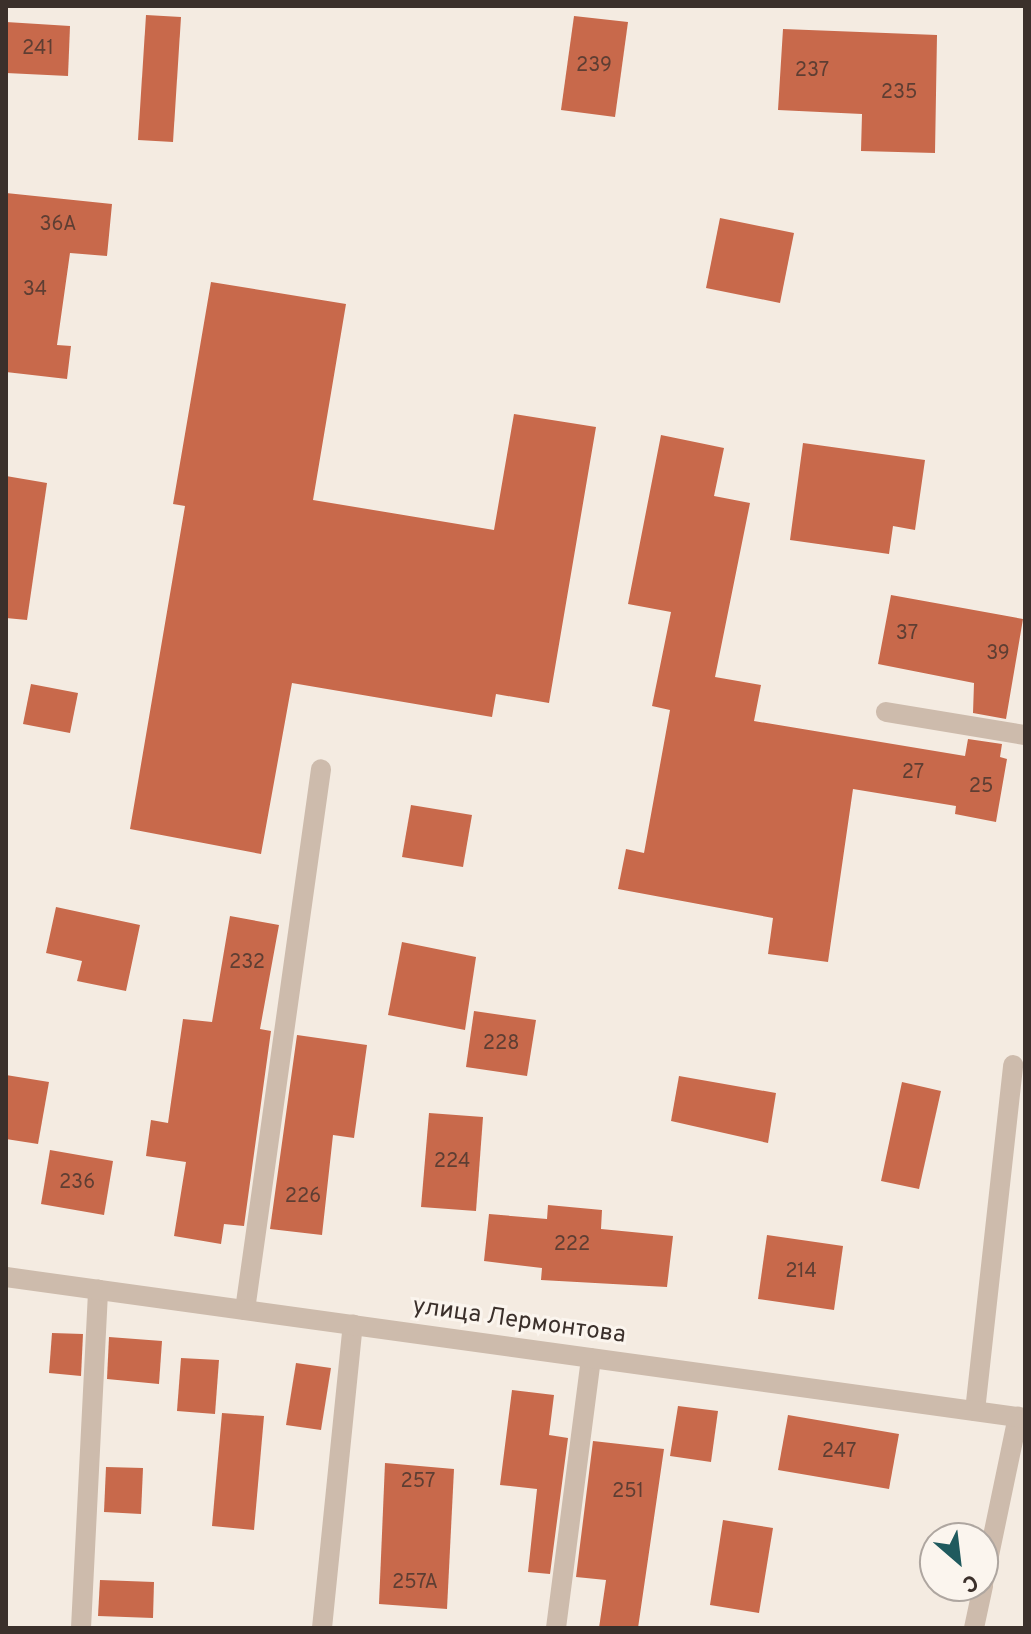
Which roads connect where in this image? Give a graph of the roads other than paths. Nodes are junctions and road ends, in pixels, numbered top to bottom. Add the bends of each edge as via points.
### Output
1 (886, 712) dead end
2 (1025, 735) edge
3 (321, 769) dead end
4 (1013, 1065) dead end
5 (6, 1277) edge
6 (98, 1289) junction
7 (245, 1310) junction
8 (353, 1325) junction
9 (591, 1358) junction
10 (975, 1411) junction
11 (1022, 1418) edge
12 (998, 1522) edge
13 (979, 1602) edge
14 (81, 1628) edge
15 (322, 1628) edge
16 (556, 1628) edge
17 (974, 1628) edge

1 - 2 street
3 - 7 street
4 - 10 street
5 - 6 street, улица Лермонтова
6 - 7 street, улица Лермонтова
6 - 14 street
7 - 8 street, улица Лермонтова
8 - 9 street, улица Лермонтова
8 - 15 street
9 - 10 street, улица Лермонтова
9 - 16 street
10 - 11 street, улица Лермонтова
11 - 12 street
13 - 17 street

